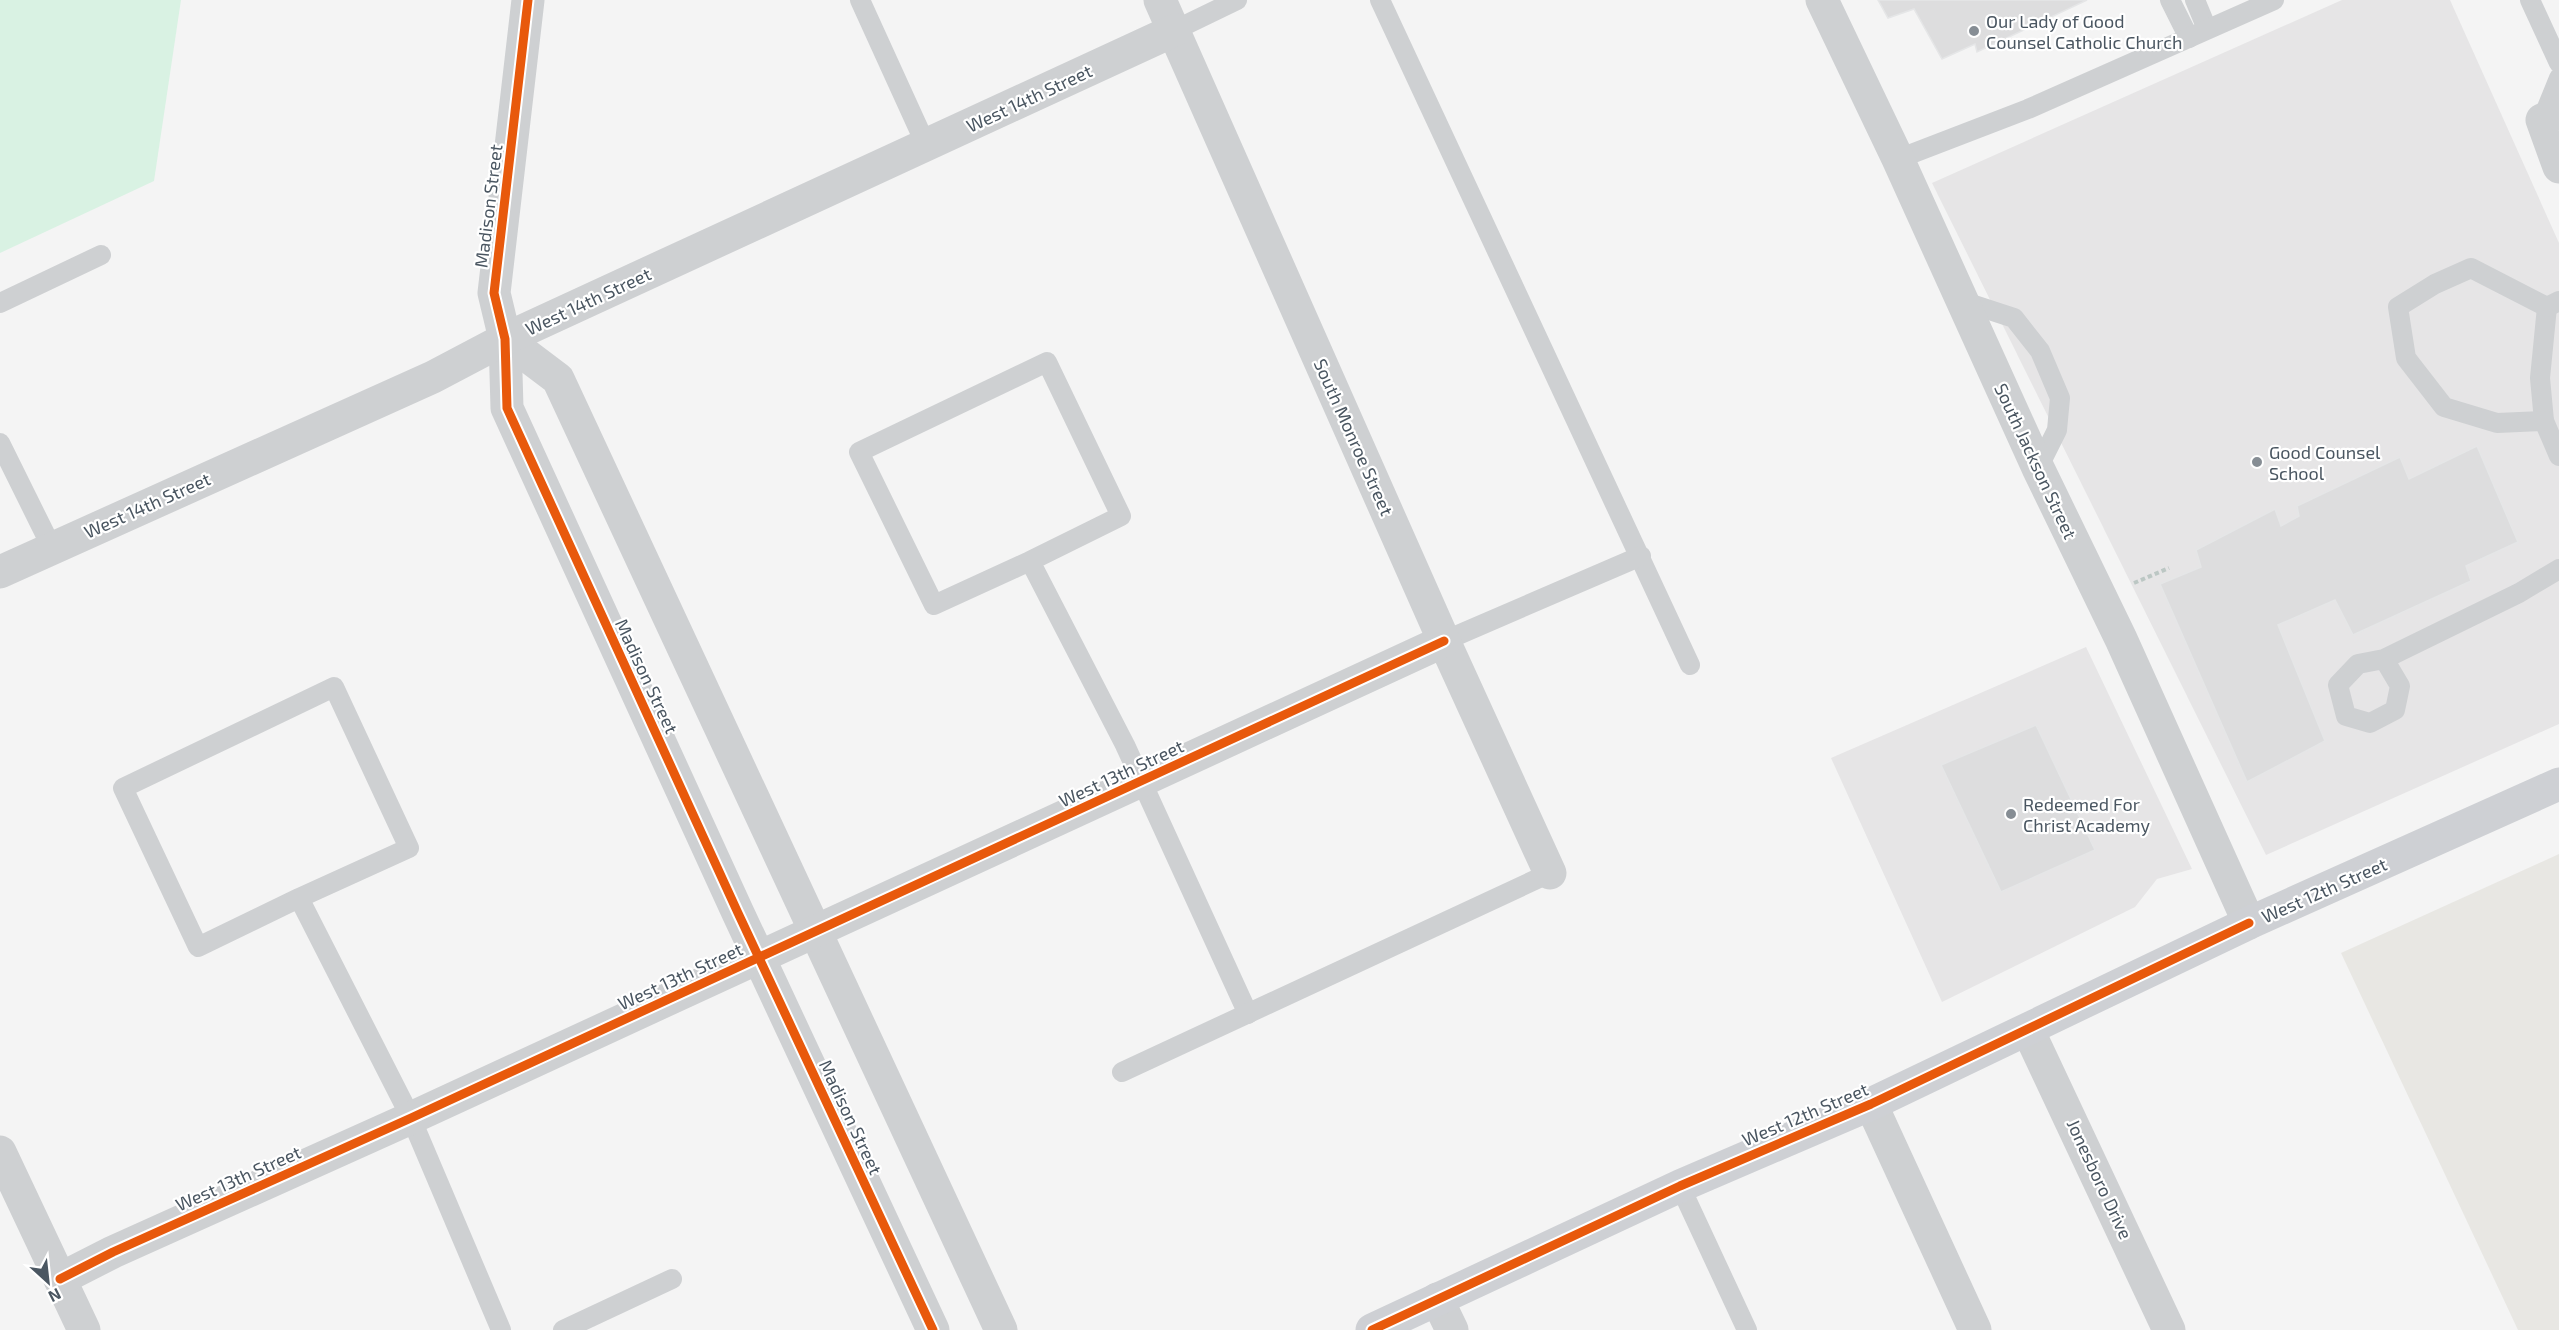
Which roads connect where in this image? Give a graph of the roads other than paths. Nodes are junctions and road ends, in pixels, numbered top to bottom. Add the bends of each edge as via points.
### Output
1 (528, 0) edge
2 (860, 0) edge
3 (1160, 0) edge
4 (1238, 0) edge
5 (1380, 0) edge
6 (1822, 0) edge
7 (2170, 0) edge
8 (2195, 0) edge
9 (2274, 0) edge
10 (2530, 0) edge
11 (2207, 29) junction
12 (1175, 30) junction
13 (2189, 38) junction
14 (2559, 63) edge
15 (2559, 78) edge
16 (2550, 116) edge
17 (926, 145) junction
18 (1898, 159) junction
19 (2559, 167) edge
20 (101, 255) dead end
21 (1962, 301) junction
22 (0, 303) edge
23 (2553, 304) edge
24 (505, 339) junction
25 (2544, 421) junction
26 (0, 443) edge
27 (2559, 456) edge
28 (2038, 468) junction
29 (52, 548) junction
30 (1641, 556) junction
31 (1030, 561) junction
32 (2559, 569) edge
33 (0, 572) edge
34 (1444, 641) junction
35 (2384, 659) dead end
36 (1690, 665) dead end
37 (1142, 782) junction
38 (2559, 784) edge
39 (1551, 873) joint
40 (299, 898) junction
41 (2249, 923) junction
42 (816, 932) junction
43 (759, 958) junction
44 (1248, 1014) junction
45 (2028, 1030) junction
46 (1122, 1072) dead end
47 (1871, 1104) junction
48 (411, 1118) junction
49 (0, 1152) edge
50 (1680, 1186) junction
51 (60, 1279) junction
52 (672, 1279) dead end
53 (1437, 1299) junction
54 (84, 1330) edge
55 (501, 1330) edge
56 (563, 1330) edge
57 (933, 1330) edge
58 (1001, 1330) edge
59 (1372, 1330) edge
60 (1452, 1330) edge
61 (1747, 1330) edge
62 (1975, 1330) edge
63 (2169, 1330) edge

1 - 24 street, Madison Street via 494,293
2 - 17 lane
3 - 12 street, South Monroe Street
4 - 12 lane
5 - 30 lane
6 - 18 street, South Jackson Street
7 - 13 lane
8 - 11 lane
9 - 11 lane
10 - 14 lane
11 - 13 lane
12 - 17 street, West 14th Street
12 - 34 street, South Monroe Street
13 - 18 lane via 2028,109
15 - 16 lane
16 - 19 street
17 - 24 street, West 14th Street
18 - 21 street, South Jackson Street
20 - 22 lane
21 - 28 street, South Jackson Street
21 - 28 lane via 2014,318 2040,351 2060,398 2057,430
23 - 25 lane via 2540,378
23 - 25 lane via 2471,268 2398,307 2406,358 2444,407 2497,423
24 - 29 street, West 14th Street via 433,377
24 - 42 street via 558,379
24 - 43 street, Madison Street via 507,408
25 - 27 lane
26 - 29 lane
28 - 41 street, South Jackson Street via 2121,639
29 - 33 street, West 14th Street
30 - 34 lane
30 - 36 lane
31 - 31 lane via 1121,516 1047,362 859,452 934,605
31 - 37 lane
32 - 35 lane via 2519,593
34 - 37 street, West 13th Street
34 - 39 street, South Monroe Street
37 - 42 street, West 13th Street
37 - 44 lane
38 - 41 main road, West 12th Street
39 - 44 lane
40 - 40 lane via 409,848 334,687 123,788 198,947
40 - 48 lane
41 - 45 main road, West 12th Street
42 - 43 street, West 13th Street
42 - 58 street
43 - 48 street, West 13th Street
43 - 57 street, Madison Street
44 - 46 lane
45 - 47 main road, West 12th Street
45 - 63 street, Jonesboro Drive
47 - 50 main road, West 12th Street
47 - 62 street
48 - 51 street, West 13th Street
48 - 55 lane
49 - 51 street
50 - 53 main road, West 12th Street
50 - 61 lane
51 - 54 street
52 - 56 lane
53 - 59 main road, West 12th Street
53 - 60 street

